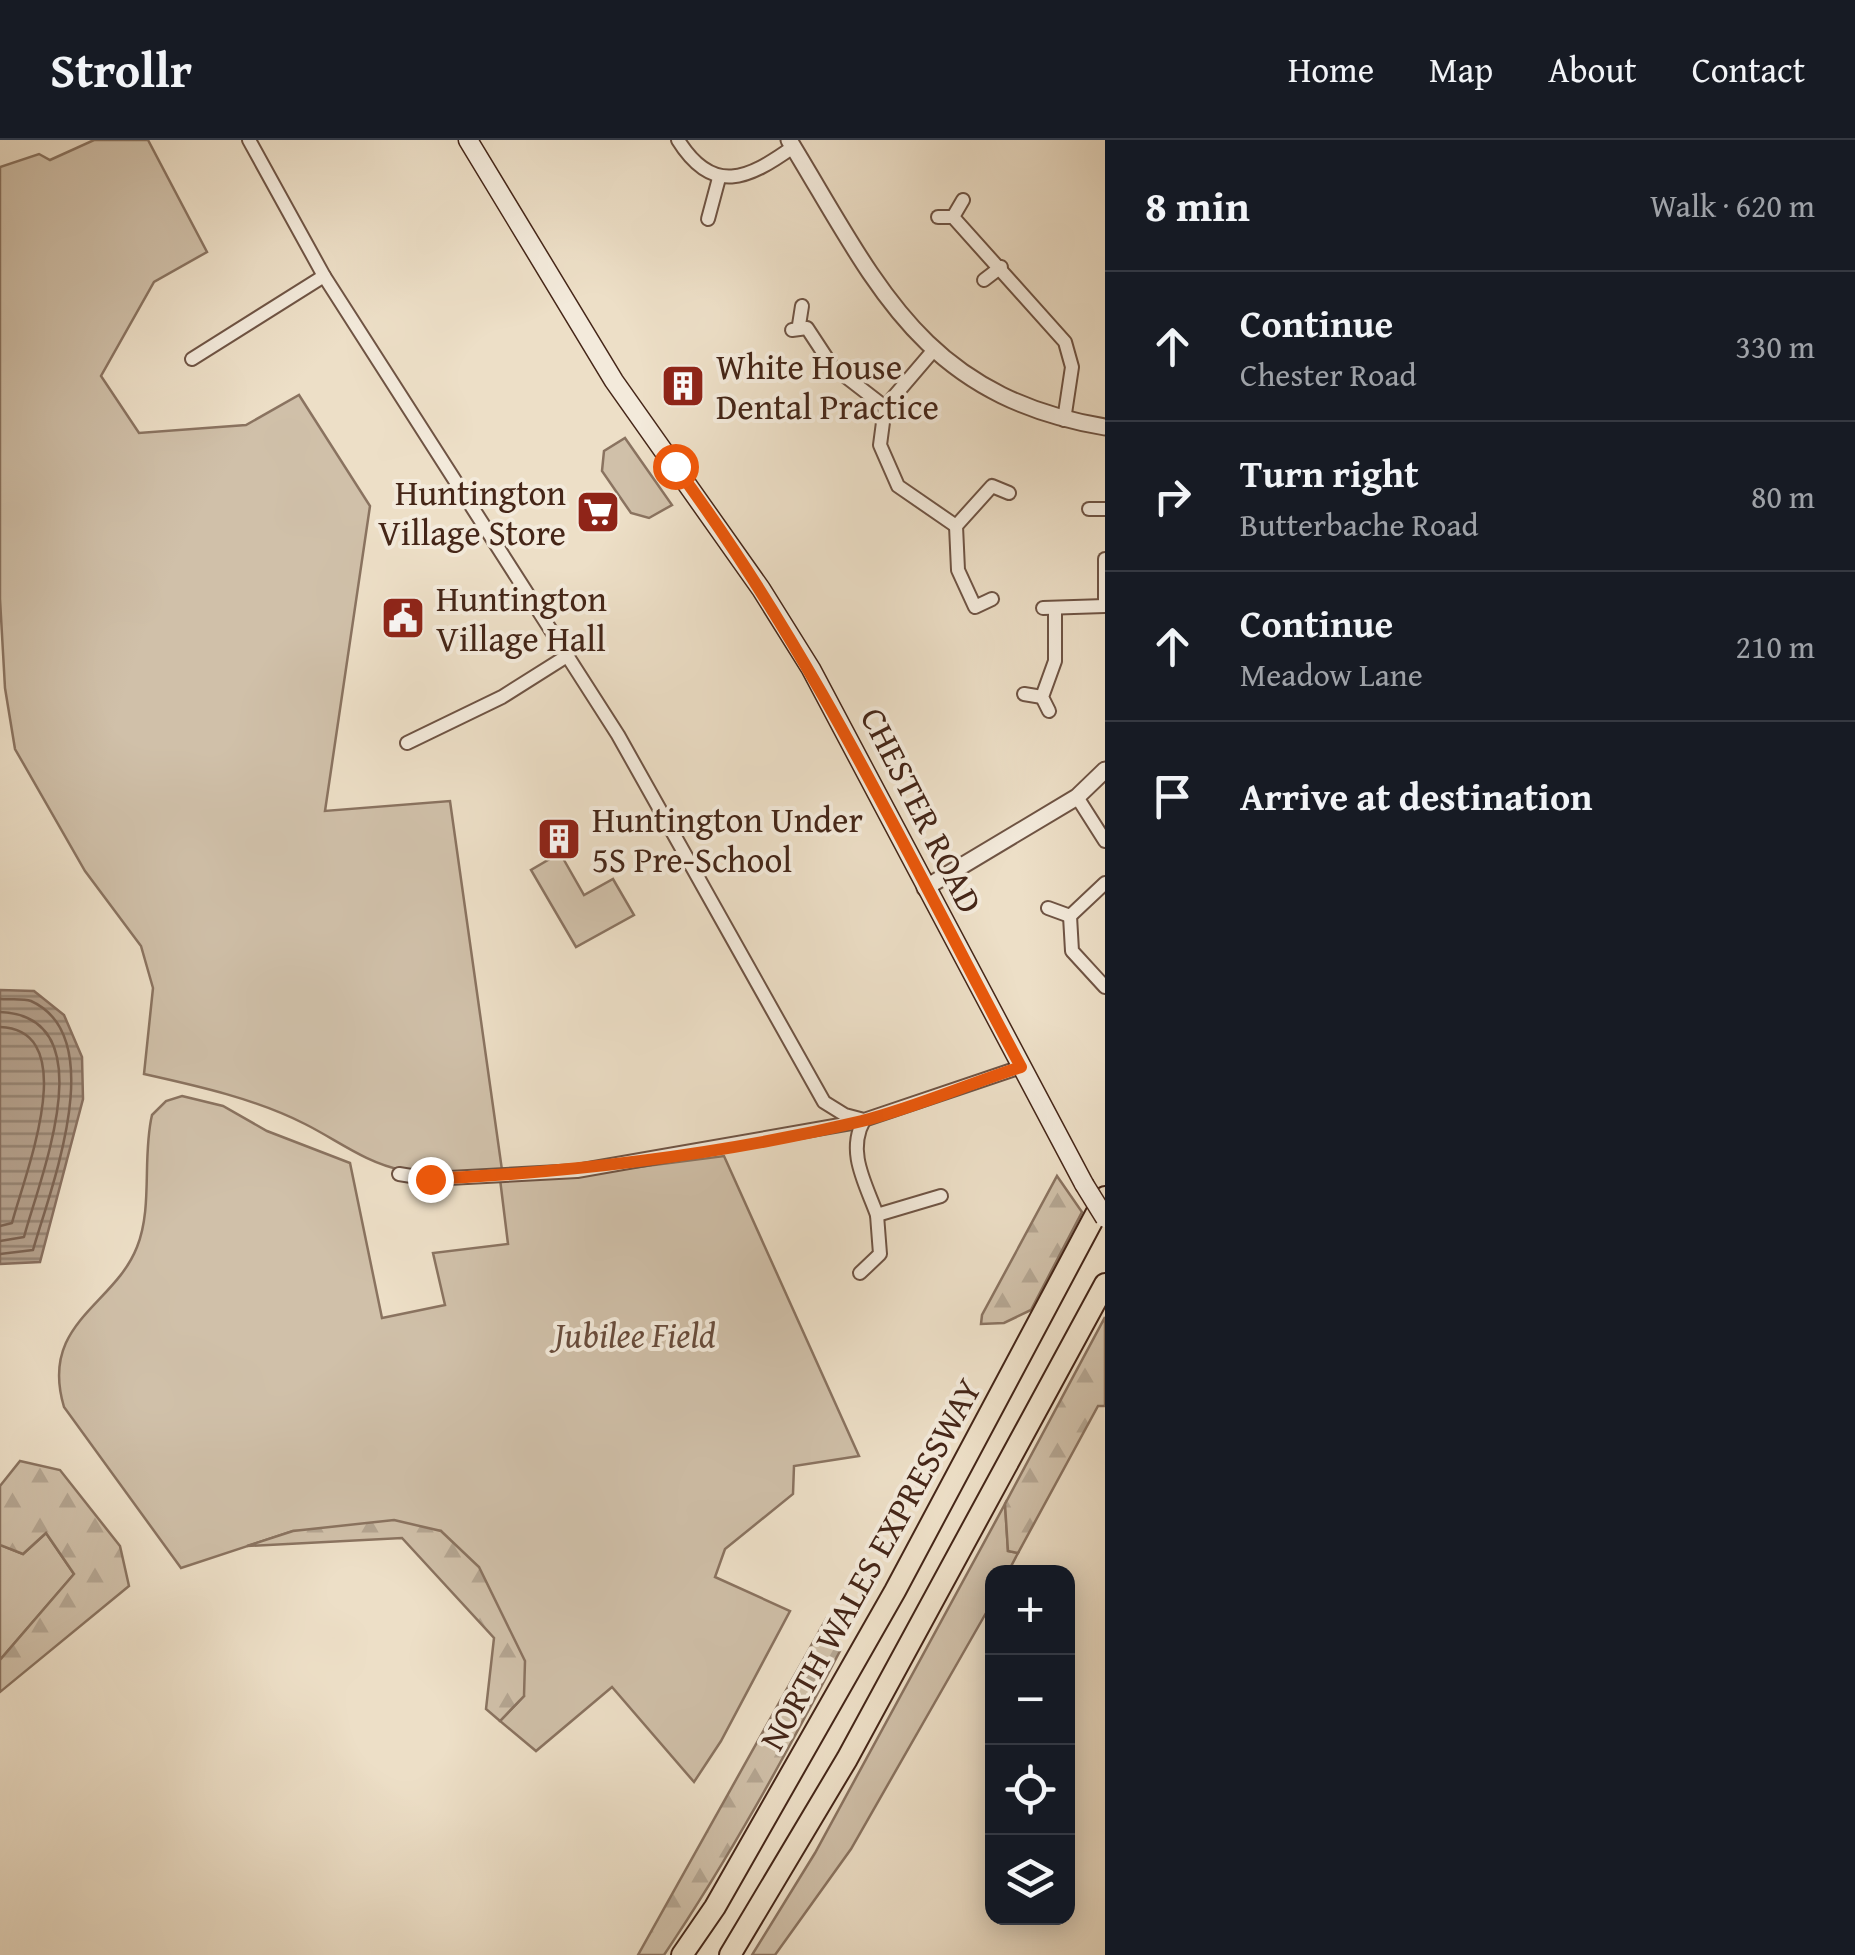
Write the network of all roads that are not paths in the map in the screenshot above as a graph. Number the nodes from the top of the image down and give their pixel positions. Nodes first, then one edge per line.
1 (248, 140) edge
2 (468, 140) edge
3 (678, 140) edge
4 (791, 144) edge
5 (719, 178) junction
6 (963, 200) dead end
7 (938, 217) dead end
8 (953, 217) junction
9 (708, 219) dead end
10 (1000, 267) junction
11 (324, 276) junction
12 (984, 280) dead end
13 (802, 306) dead end
14 (932, 352) junction
15 (192, 359) dead end
16 (885, 408) junction
17 (1064, 420) junction
18 (1105, 427) edge
19 (1009, 493) dead end
20 (1090, 509) dead end
21 (1105, 509) edge
22 (956, 526) junction
23 (1105, 559) edge
24 (992, 599) dead end
25 (1105, 606) edge
26 (568, 656) junction
27 (1024, 694) dead end
28 (1042, 697) junction
29 (1050, 711) dead end
30 (407, 743) dead end
31 (1105, 770) edge
32 (1077, 798) junction
33 (1105, 841) edge
34 (1105, 883) edge
35 (926, 888) junction
36 (1048, 908) dead end
37 (1070, 916) junction
38 (1105, 985) edge
39 (1021, 1067) junction
40 (864, 1120) junction
41 (399, 1174) dead end
42 (941, 1196) dead end
43 (1105, 1198) edge
44 (878, 1216) junction
45 (1105, 1218) edge
46 (860, 1273) dead end
47 (1105, 1284) edge
48 (682, 1955) edge
49 (730, 1955) edge

1 - 11 street
2 - 35 main road, CHESTER ROAD
3 - 5 street
4 - 5 street
4 - 14 street
5 - 9 street
6 - 8 street
7 - 8 street
8 - 10 street
10 - 12 street
10 - 17 street
11 - 15 street
11 - 26 street
13 - 16 street
14 - 16 street
14 - 17 street
16 - 22 street
17 - 18 street
19 - 22 street
20 - 21 street
22 - 24 street
23 - 25 street
25 - 28 street
26 - 30 street
26 - 40 street
27 - 28 street
28 - 29 street
31 - 32 street
32 - 33 street
32 - 35 street
34 - 37 street
35 - 39 main road, CHESTER ROAD
36 - 37 street
37 - 38 street
39 - 40 street
39 - 45 main road, CHESTER ROAD, bridge
40 - 41 street
40 - 44 street
42 - 44 street
43 - 48 highway, NORTH WALES EXPRESSWAY
44 - 46 street
47 - 49 highway, NORTH WALES EXPRESSWAY

